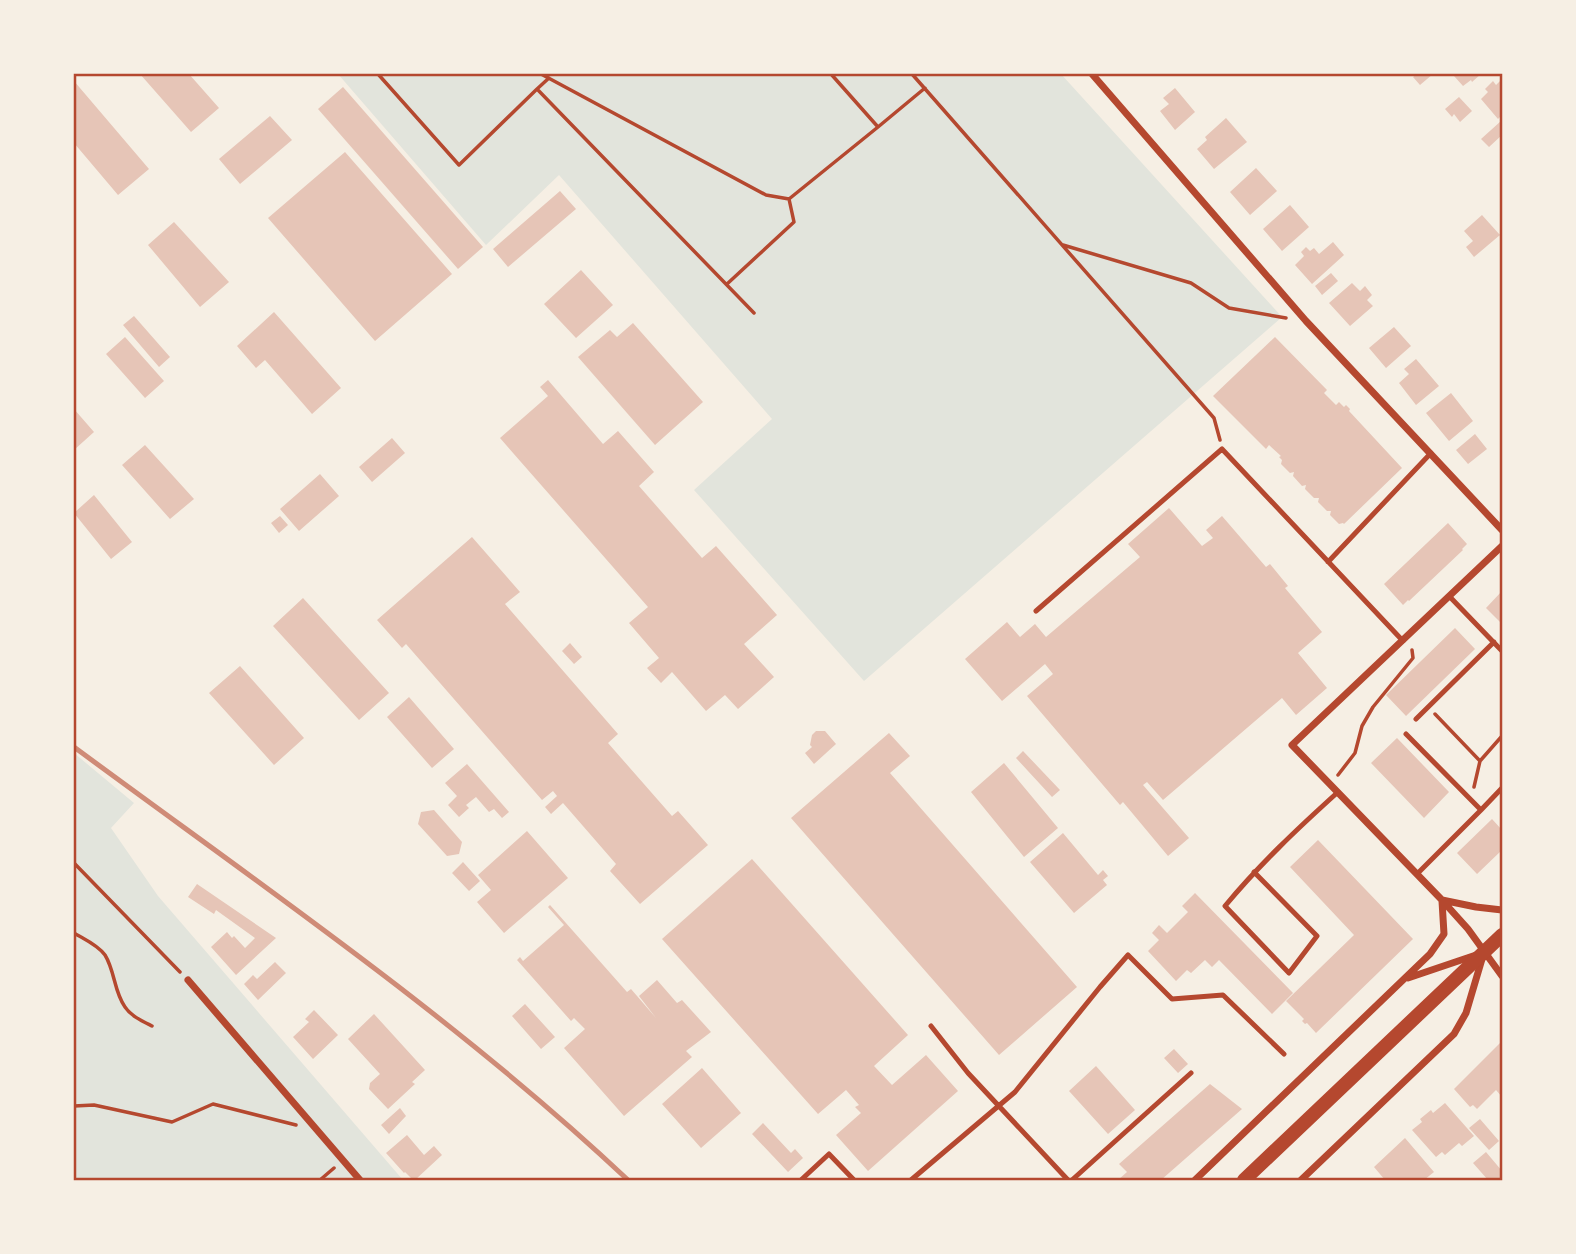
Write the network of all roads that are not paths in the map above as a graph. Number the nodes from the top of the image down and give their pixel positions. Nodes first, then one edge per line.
1 (1092, 74) edge
2 (1432, 453) junction
3 (1503, 530) edge
4 (1503, 546) edge
5 (1328, 562) junction
6 (1450, 597) junction
7 (1036, 611) dead end
8 (1404, 640) junction
9 (1494, 642) junction
10 (1503, 651) edge
11 (1416, 719) dead end
12 (1406, 734) dead end
13 (1503, 788) edge
14 (1338, 792) junction
15 (1481, 810) junction
16 (1254, 872) junction
17 (1417, 874) junction
18 (1441, 899) junction
19 (1503, 910) edge
20 (1503, 935) edge
21 (1485, 952) junction
22 (1503, 976) edge
23 (188, 980) road end
24 (1404, 980) junction
25 (931, 1026) dead end
26 (1284, 1054) dead end
27 (1191, 1073) dead end
28 (999, 1105) junction
29 (360, 1181) edge
30 (800, 1181) edge
31 (854, 1181) edge
32 (911, 1181) edge
33 (1070, 1181) edge
34 (1195, 1181) edge
35 (1244, 1181) edge
36 (1301, 1181) edge

1 - 2 street
2 - 3 street
2 - 5 lane
4 - 6 street
5 - 7 lane
5 - 8 lane
6 - 8 street
6 - 9 lane
8 - 14 street
9 - 10 lane
9 - 11 lane
12 - 15 lane
13 - 15 lane
14 - 16 lane
14 - 17 street
15 - 17 lane
16 - 16 lane
17 - 18 street
18 - 19 street
18 - 21 street
18 - 24 street
20 - 21 main road
21 - 22 street
21 - 24 street
21 - 35 main road
21 - 36 street
23 - 29 street
24 - 34 street
25 - 28 lane
26 - 28 lane
27 - 33 lane
28 - 32 lane
28 - 33 lane
30 - 31 lane

